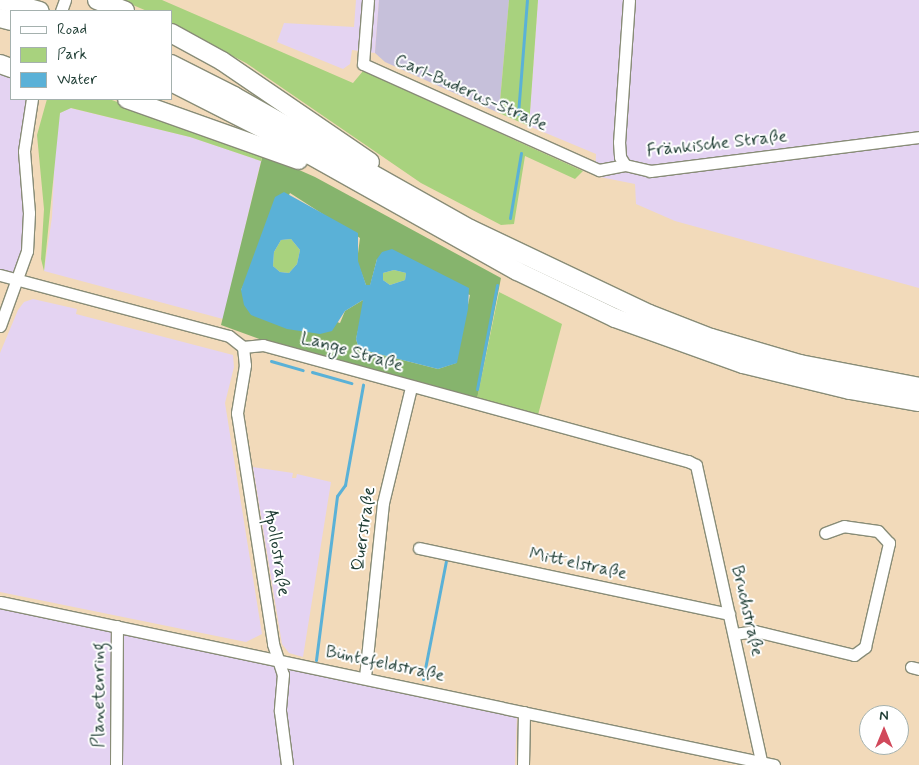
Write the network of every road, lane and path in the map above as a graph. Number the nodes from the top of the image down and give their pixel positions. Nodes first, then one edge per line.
1 (0, 0) edge
2 (97, 0) edge
3 (368, 0) edge
4 (628, 0) edge
5 (36, 10) edge
6 (123, 10) edge
7 (172, 35) edge
8 (172, 65) edge
9 (172, 83) edge
10 (32, 100) edge
11 (130, 100) edge
12 (919, 137) edge
13 (625, 165) junction
14 (369, 190) junction
15 (411, 194) junction
16 (0, 275) edge
17 (19, 280) junction
18 (0, 326) edge
19 (243, 347) junction
20 (412, 387) junction
21 (919, 387) edge
22 (919, 402) edge
23 (696, 466) joint
24 (825, 533) dead end
25 (420, 548) dead end
26 (0, 602) edge
27 (729, 614) junction
28 (117, 626) junction
29 (734, 634) junction
30 (278, 659) junction
31 (365, 677) junction
32 (524, 712) junction
33 (762, 763) edge
34 (116, 765) edge
35 (287, 765) edge
36 (523, 765) edge
37 (774, 765) edge

1 - 5 highway
2 - 6 highway
3 - 13 street, Carl-Buderus-Straße
4 - 13 street, Fränkische Straße
7 - 15 highway
8 - 15 highway
9 - 14 highway
10 - 17 street
11 - 14 highway
12 - 13 street, Fränkische Straße
14 - 22 highway
15 - 21 highway
16 - 17 street
17 - 18 street
17 - 19 street
19 - 20 street, Lange Straße
19 - 30 street, Apollostraße
20 - 23 street, Lange Straße
20 - 31 street, Querstraße
23 - 27 street, Bruchstraße
24 - 29 street
25 - 27 street, Mittelstraße
26 - 28 street, Büntefeldstraße
27 - 29 street, Bruchstraße
28 - 30 street, Büntefeldstraße
28 - 34 street, Planetenring
29 - 33 street, Bruchstraße
30 - 31 street, Büntefeldstraße
30 - 35 street, Apollostraße
31 - 32 street, Büntefeldstraße
32 - 33 street, Büntefeldstraße
32 - 36 street
33 - 37 street, Büntefeldstraße

